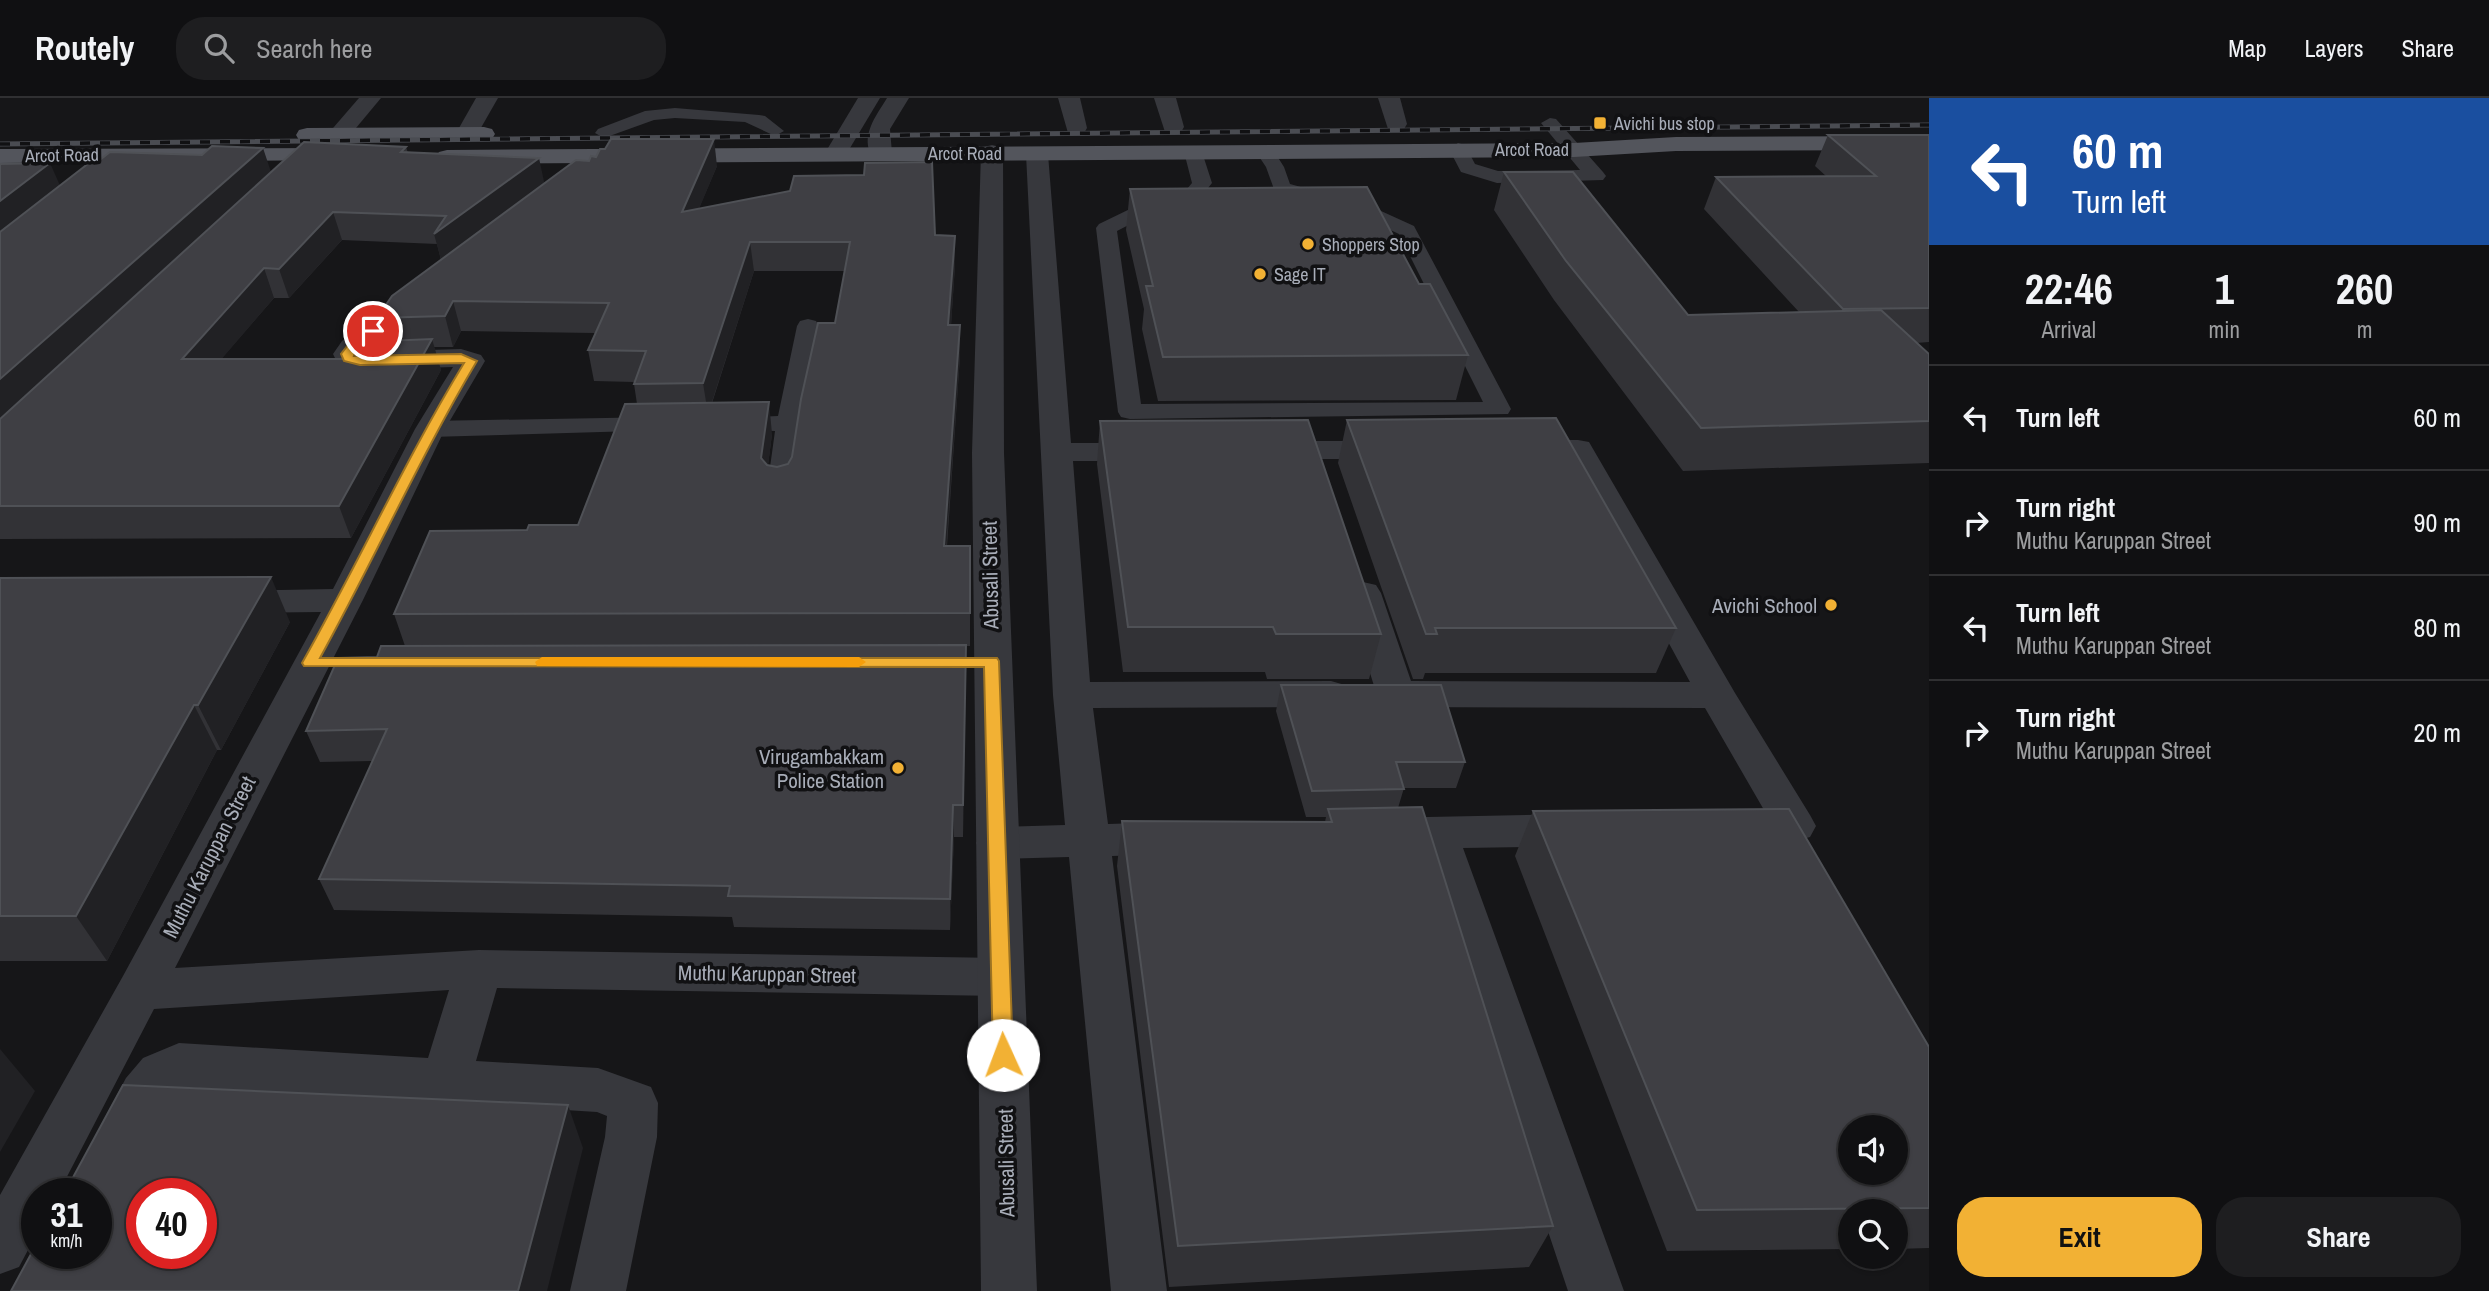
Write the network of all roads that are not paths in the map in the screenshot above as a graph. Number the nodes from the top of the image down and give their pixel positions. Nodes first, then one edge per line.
1 (370, 98) edge
2 (487, 98) edge
3 (869, 98) edge
4 (898, 98) edge
5 (1389, 98) edge
6 (1073, 114) edge
7 (1169, 114) edge
8 (1522, 123) dead end
9 (1550, 123) junction
10 (1577, 123) dead end
11 (1396, 124) junction
12 (1424, 124) dead end
13 (1368, 125) dead end
14 (1104, 127) dead end
15 (1145, 127) dead end
16 (1201, 127) dead end
17 (1050, 128) dead end
18 (879, 129) junction
19 (905, 129) dead end
20 (825, 130) dead end
21 (850, 130) junction
22 (800, 131) dead end
23 (90, 134) dead end
24 (198, 134) dead end
25 (507, 134) dead end
26 (338, 135) junction
27 (466, 135) junction
28 (0, 137) edge
29 (594, 141) junction
30 (1929, 143) edge
31 (1458, 149) junction
32 (1574, 150) junction
33 (992, 152) junction
34 (1193, 152) junction
35 (1265, 152) junction
36 (836, 153) junction
37 (881, 153) junction
38 (127, 154) junction
39 (312, 154) junction
40 (1037, 154) junction
41 (0, 156) edge
42 (389, 156) edge
43 (429, 157) edge
44 (1595, 175) junction
45 (99, 178) edge
46 (283, 182) edge
47 (558, 190) edge
48 (1608, 190) dead end
49 (450, 273) edge
50 (808, 326) dead end
51 (789, 423) junction
52 (708, 424) edge
53 (681, 425) edge
54 (430, 429) junction
55 (1426, 449) edge
56 (1495, 449) edge
57 (1178, 451) edge
58 (1233, 451) edge
59 (1055, 453) junction
60 (780, 489) edge
61 (1353, 565) edge
62 (345, 600) junction
63 (197, 602) edge
64 (310, 663) junction
65 (351, 663) edge
66 (1396, 694) junction
67 (1072, 695) junction
68 (1717, 695) junction
69 (1726, 827) edge
70 (1615, 829) edge
71 (1436, 832) junction
72 (1339, 834) edge
73 (1213, 837) edge
74 (1088, 839) junction
75 (997, 843) junction
76 (479, 969) junction
77 (1001, 977) junction
78 (140, 990) junction
79 (445, 1083) junction
80 (99, 1178) edge
81 (0, 1248) edge
82 (598, 1291) edge
83 (1009, 1291) edge
84 (1139, 1291) edge
85 (1596, 1291) edge

1 - 26 street
2 - 27 street
3 - 21 street
4 - 18 street
5 - 11 street
6 - 14 main road
6 - 17 main road
7 - 15 main road
7 - 16 main road
8 - 9 main road, Arcot Road
9 - 10 main road, Arcot Road
9 - 32 lane
11 - 12 main road
11 - 13 main road
18 - 19 main road, Arcot Road
18 - 21 main road, Arcot Road
18 - 37 street
20 - 21 main road, Arcot Road
21 - 36 street
22 - 29 main road, Arcot Road
23 - 28 main road, Arcot Road
24 - 26 main road
25 - 27 main road
26 - 27 main road
29 - 36 main road, Arcot Road
29 - 43 main road, Arcot Road
29 - 47 street
30 - 32 main road, Arcot Road
31 - 32 main road, Arcot Road
31 - 35 main road, Arcot Road
31 - 44 lane
32 - 44 lane
33 - 37 main road, Arcot Road
33 - 40 main road, Arcot Road
33 - 75 street, Abusali Street
34 - 35 main road, Arcot Road
34 - 35 lane
34 - 40 main road, Arcot Road
36 - 37 main road, Arcot Road
38 - 39 main road, Arcot Road
38 - 41 main road, Arcot Road
38 - 45 street
39 - 42 main road, Arcot Road
39 - 46 street
40 - 59 street
44 - 48 lane
49 - 54 street, Muthu Karuppan Street
50 - 51 lane
51 - 52 lane
51 - 60 lane
53 - 54 lane
54 - 62 street, Muthu Karuppan Street
55 - 58 street
56 - 68 street
57 - 59 street
59 - 67 street
61 - 66 street
62 - 63 street
62 - 64 street, Muthu Karuppan Street
64 - 65 street
64 - 78 street, Muthu Karuppan Street
66 - 67 street
66 - 68 street
67 - 74 street
68 - 69 street
70 - 71 street
71 - 72 street
71 - 85 street
73 - 74 street
74 - 75 street
74 - 84 street
75 - 77 street, Abusali Street
76 - 77 street, Muthu Karuppan Street
76 - 78 street, Muthu Karuppan Street
76 - 79 street
77 - 83 street, Abusali Street
78 - 81 street
79 - 80 street
79 - 82 street

